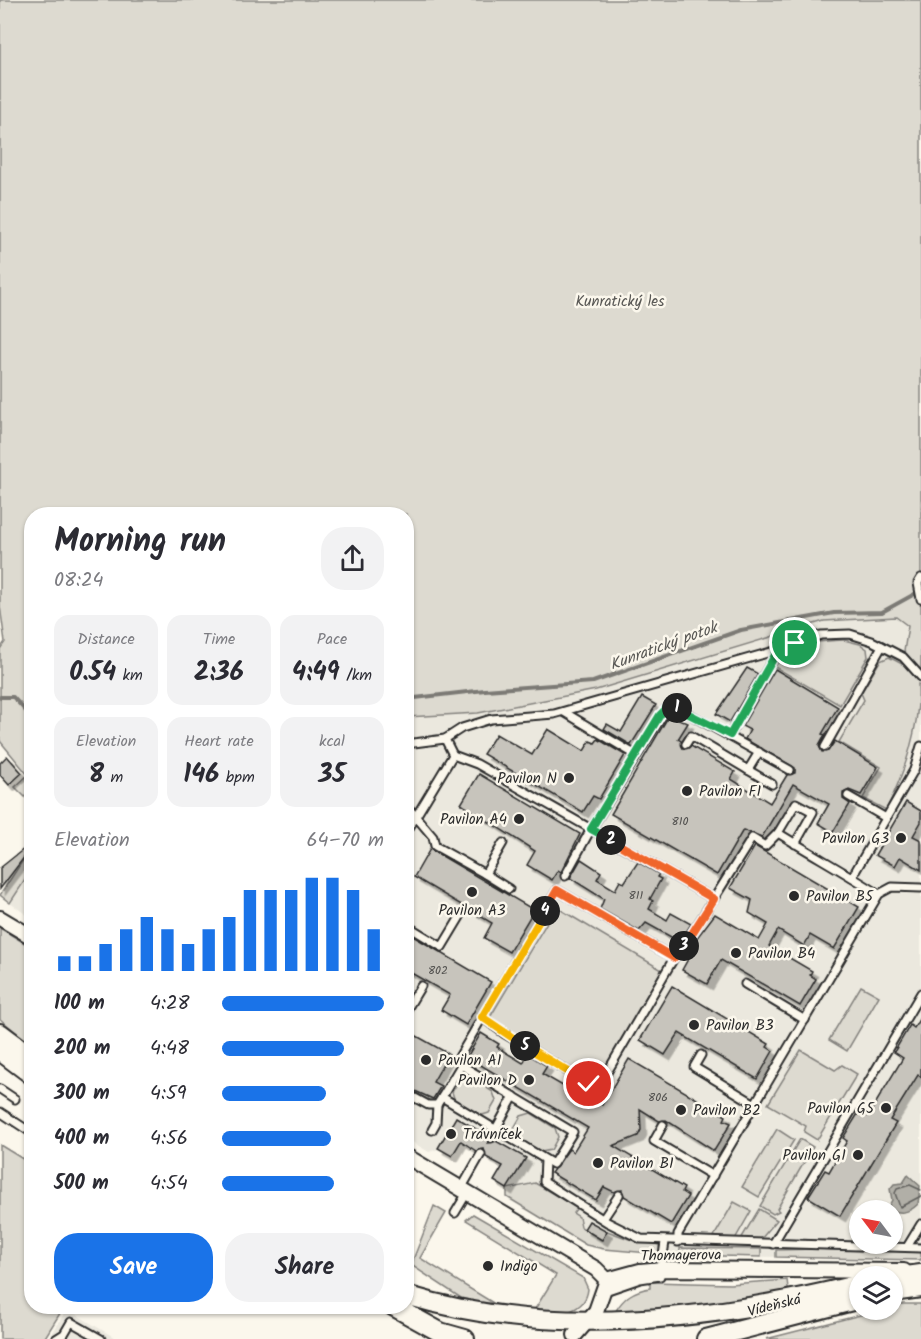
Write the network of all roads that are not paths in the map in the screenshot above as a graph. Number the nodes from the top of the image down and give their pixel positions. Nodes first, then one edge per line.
1 (919, 581) edge
2 (921, 598) edge
3 (882, 646) junction
4 (778, 650) junction
5 (921, 660) edge
6 (914, 667) junction
7 (921, 677) edge
8 (564, 712) junction
9 (730, 735) junction
10 (445, 740) junction
11 (414, 743) edge
12 (686, 744) dead end
13 (921, 746) edge
14 (825, 747) dead end
15 (759, 752) junction
16 (453, 755) junction
17 (636, 755) junction
18 (748, 770) junction
19 (790, 770) dead end
20 (917, 772) edge
21 (772, 784) dead end
22 (848, 796) dead end
23 (414, 813) edge
24 (417, 816) junction
25 (886, 818) junction
26 (414, 821) edge
27 (591, 829) junction
28 (778, 833) junction
29 (503, 843) dead end
30 (795, 844) junction
31 (484, 874) junction
32 (565, 876) dead end
33 (852, 877) junction
34 (921, 888) edge
35 (509, 889) dead end
36 (879, 894) junction
37 (714, 899) junction
38 (459, 917) dead end
39 (0, 918) edge
40 (414, 930) edge
41 (24, 932) edge
42 (674, 958) junction
43 (745, 984) dead end
44 (421, 986) dead end
45 (921, 993) edge
46 (414, 996) edge
47 (482, 1017) junction
48 (805, 1020) junction
49 (0, 1033) edge
50 (0, 1051) edge
51 (24, 1051) edge
52 (701, 1055) dead end
53 (461, 1065) junction
54 (24, 1069) edge
55 (589, 1084) dead end
56 (599, 1086) dead end
57 (0, 1089) edge
58 (514, 1096) junction
59 (414, 1097) edge
60 (442, 1097) junction
61 (15, 1099) dead end
62 (755, 1104) junction
63 (437, 1105) junction
64 (0, 1112) edge
65 (663, 1125) dead end
66 (24, 1128) edge
67 (432, 1130) dead end
68 (496, 1130) junction
69 (491, 1138) dead end
70 (482, 1154) dead end
71 (545, 1160) junction
72 (414, 1162) edge
73 (712, 1176) junction
74 (464, 1191) junction
75 (618, 1195) dead end
76 (455, 1213) dead end
77 (603, 1219) junction
78 (921, 1224) edge
79 (666, 1242) junction
80 (678, 1242) junction
81 (773, 1244) junction
82 (907, 1247) junction
83 (921, 1248) edge
84 (663, 1269) junction
85 (921, 1273) edge
86 (903, 1276) edge
87 (606, 1286) junction
88 (849, 1287) edge
89 (921, 1288) edge
90 (903, 1290) edge
91 (414, 1298) edge
92 (849, 1302) edge
93 (407, 1314) edge
94 (64, 1334) junction
95 (444, 1336) edge
96 (574, 1337) edge
97 (56, 1339) edge
98 (73, 1339) edge
99 (101, 1339) edge
100 (465, 1339) edge
101 (706, 1339) edge

1 - 2 lane
3 - 4 lane
3 - 6 lane
3 - 14 lane
4 - 8 lane
4 - 9 lane
5 - 6 lane
6 - 7 lane
8 - 10 lane
8 - 17 lane
9 - 15 lane
9 - 17 lane
10 - 11 lane
10 - 16 lane
12 - 18 lane
13 - 20 lane
15 - 18 lane
15 - 19 lane
16 - 24 lane
16 - 27 lane
17 - 27 lane
18 - 21 lane
20 - 25 lane
22 - 25 lane
23 - 24 lane
24 - 26 lane
24 - 31 lane
25 - 33 lane
27 - 32 lane
27 - 37 lane
28 - 30 lane
28 - 30 lane
28 - 37 lane
29 - 31 lane
30 - 33 lane
31 - 35 lane
33 - 36 lane
34 - 36 lane
36 - 48 lane
37 - 42 lane
38 - 40 lane
39 - 41 street
42 - 47 lane
42 - 56 lane
43 - 48 lane
44 - 46 lane
45 - 81 lane
47 - 53 lane
47 - 55 lane
48 - 62 lane
49 - 51 main road
50 - 54 main road
52 - 62 lane
53 - 58 lane
53 - 60 lane
57 - 61 lane
58 - 68 lane
58 - 71 lane
59 - 63 lane
60 - 63 lane
60 - 68 lane
62 - 73 lane
63 - 67 lane
64 - 66 lane
65 - 73 lane
68 - 69 lane
68 - 71 lane
70 - 74 lane
71 - 77 lane
72 - 74 street
73 - 80 lane
74 - 76 lane
74 - 87 street
75 - 77 lane
77 - 79 lane
78 - 82 lane
79 - 80 lane
79 - 84 lane
80 - 81 lane
81 - 82 lane
82 - 83 lane
84 - 85 street, Thomayerova
84 - 87 street, Thomayerova
85 - 86 main road
87 - 96 street
88 - 96 main road, Vídeňská
89 - 90 main road
91 - 96 main road, Vídeňská
92 - 101 main road, Vídeňská
93 - 95 main road
94 - 97 lane
94 - 98 lane
94 - 99 lane
95 - 100 main road

